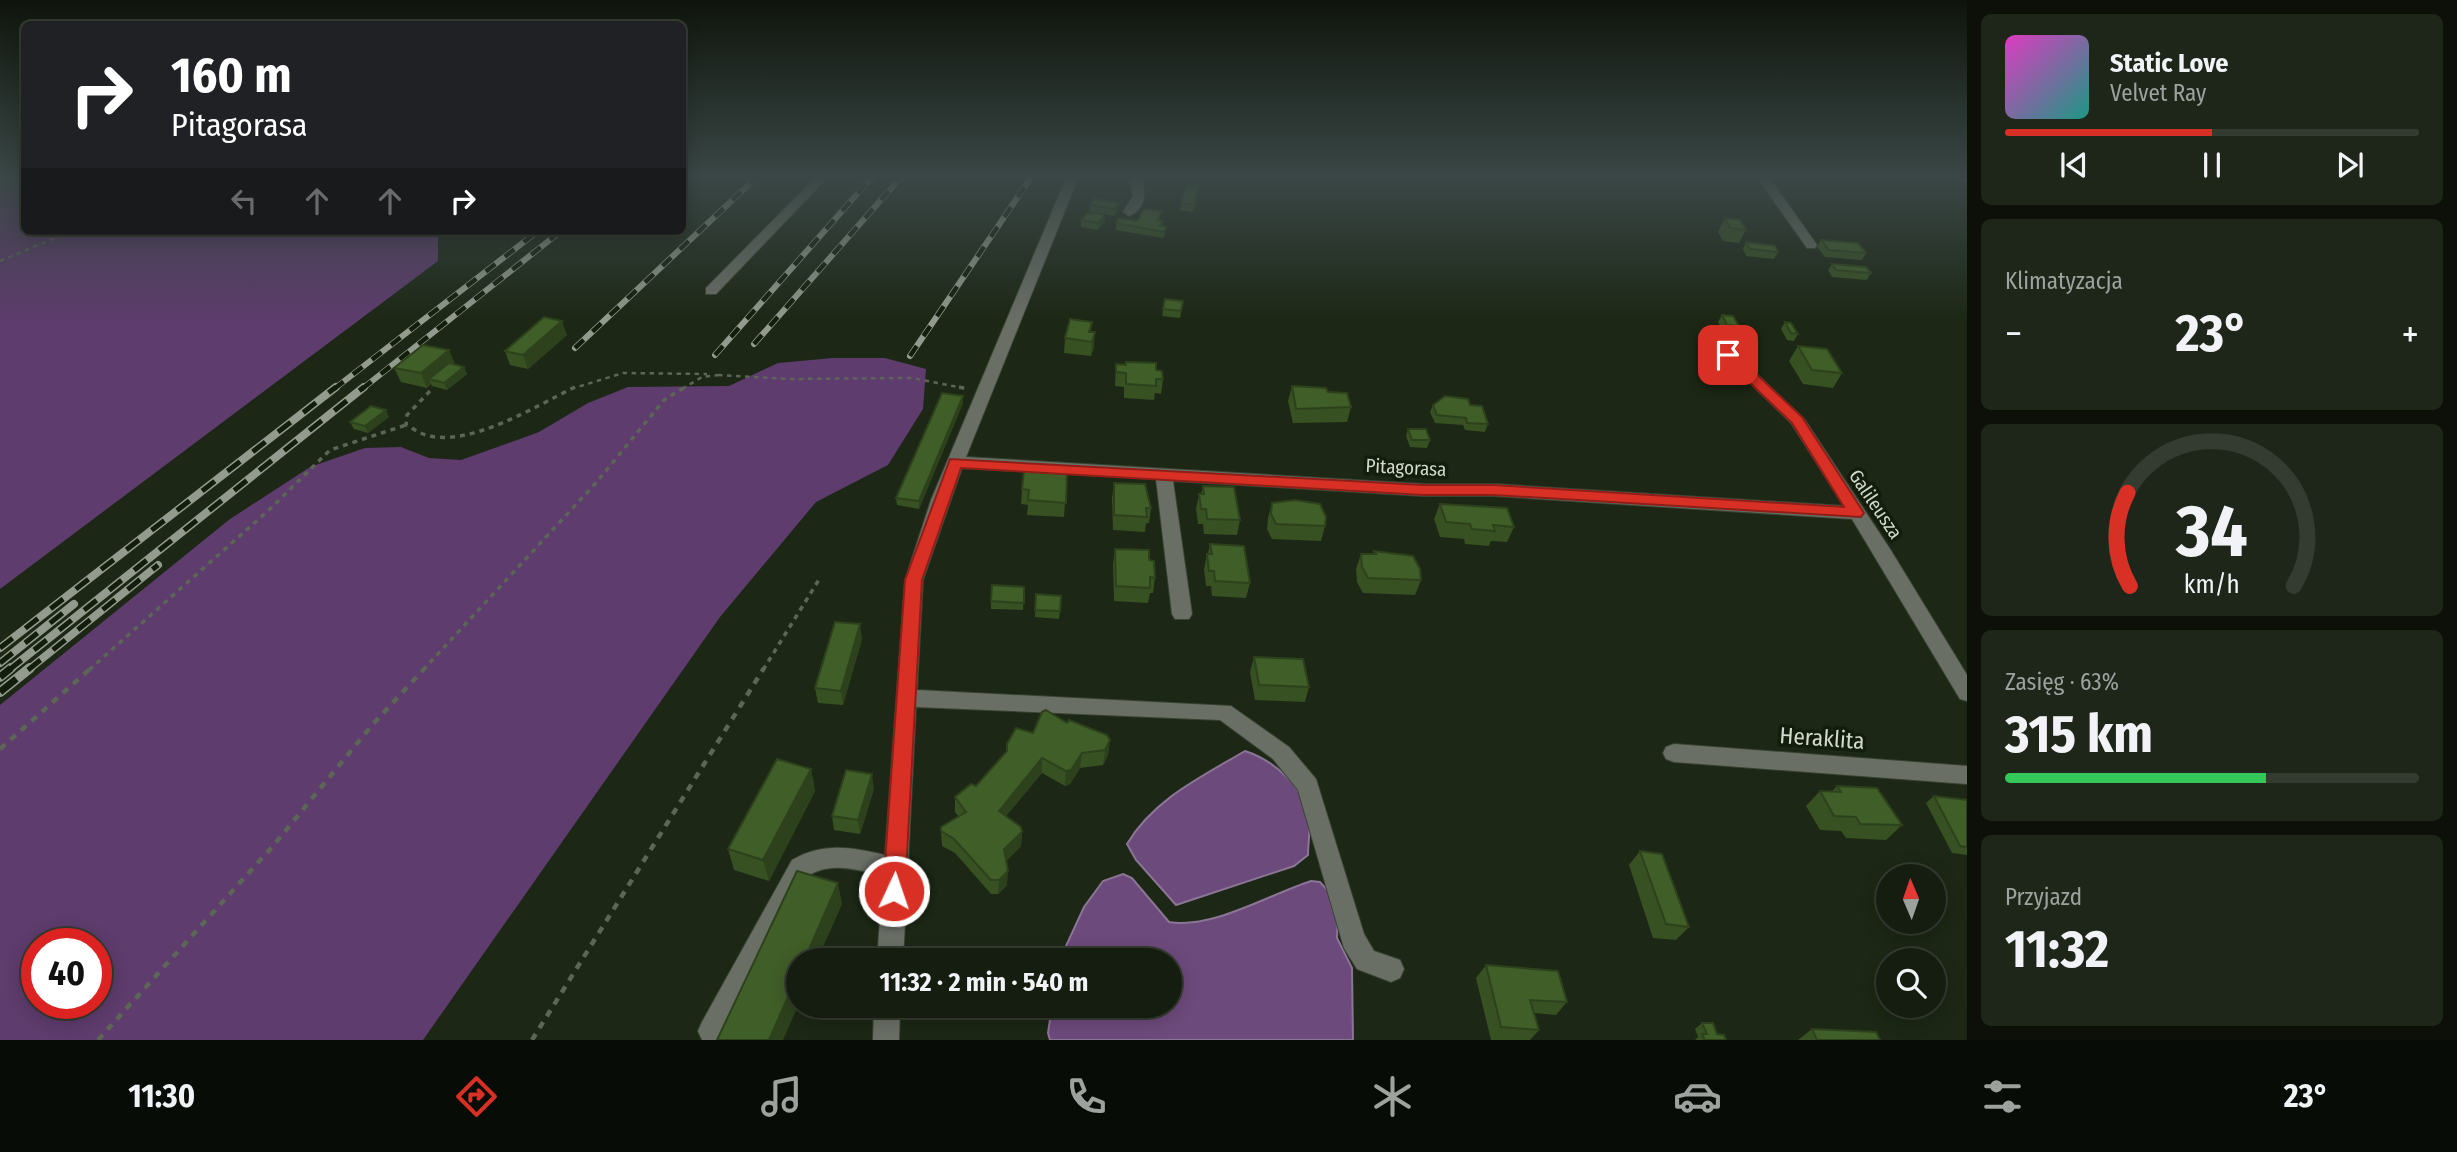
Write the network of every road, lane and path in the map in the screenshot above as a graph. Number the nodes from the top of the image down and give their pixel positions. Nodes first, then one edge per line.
1 (776, 225) edge
2 (1053, 225) edge
3 (1796, 225) edge
4 (62, 235) edge
5 (1811, 245) dead end
6 (0, 261) edge
7 (711, 291) dead end
8 (1728, 355) dead end
9 (720, 375) junction
10 (430, 390) dead end
11 (984, 393) junction
12 (406, 425) junction
13 (955, 462) junction
14 (1164, 474) junction
15 (1856, 513) junction
16 (820, 578) dead end
17 (1182, 614) dead end
18 (1967, 693) edge
19 (905, 698) junction
20 (0, 749) edge
21 (1674, 754) dead end
22 (1967, 775) edge
23 (895, 868) junction
24 (891, 948) edge
25 (1391, 970) dead end
26 (887, 1018) edge
27 (711, 1031) dead end
28 (98, 1040) edge
29 (532, 1040) edge
30 (886, 1040) edge

1 - 7 street
2 - 11 street
3 - 5 street
4 - 6 path
8 - 15 street, Galileusza
9 - 11 path
9 - 12 path
9 - 28 path
10 - 12 path
11 - 13 street
12 - 20 path
13 - 14 street, Pitagorasa
13 - 19 street
14 - 15 street, Pitagorasa
14 - 17 street
15 - 18 street, Galileusza
16 - 29 path
19 - 23 street
19 - 25 street
21 - 22 street, Heraklita
23 - 24 street
23 - 27 street
26 - 30 street

